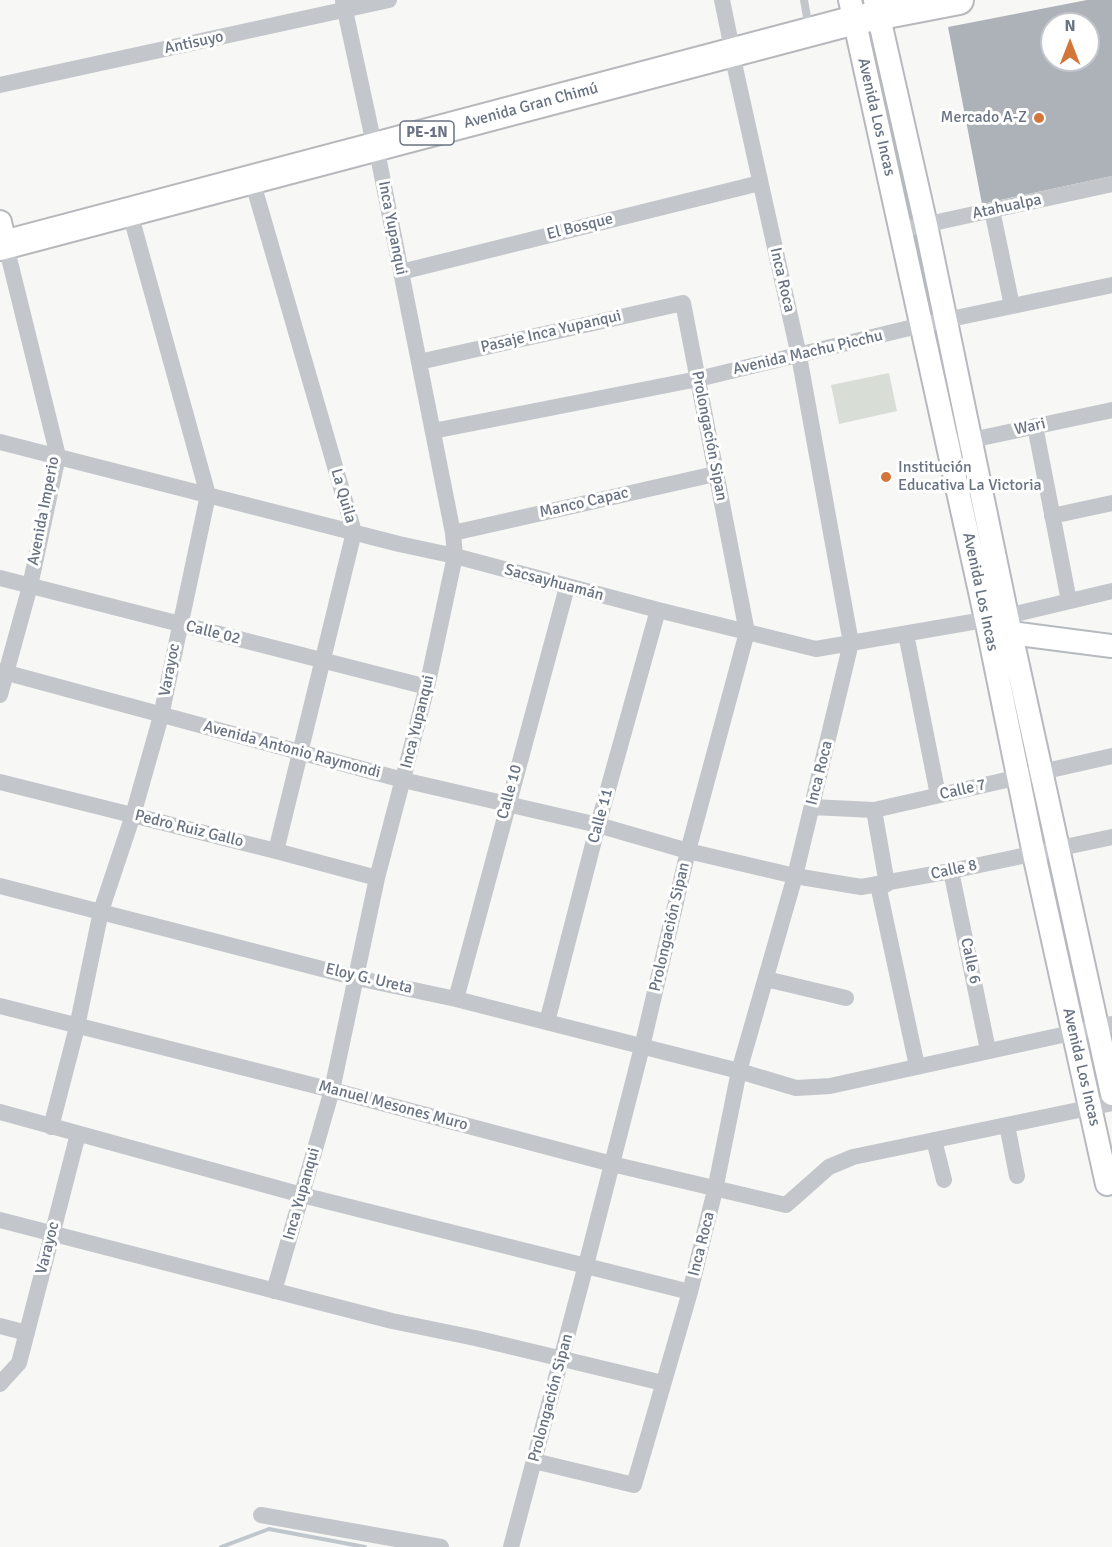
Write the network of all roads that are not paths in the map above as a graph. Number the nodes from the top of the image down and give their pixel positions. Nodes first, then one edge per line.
1 (388, 0) edge
2 (722, 0) edge
3 (959, 0) edge
4 (344, 5) edge
5 (864, 7) edge
6 (806, 9) edge
7 (731, 46) junction
8 (0, 85) edge
9 (374, 140) junction
10 (252, 180) junction
11 (760, 183) junction
12 (1112, 184) edge
13 (992, 210) junction
14 (130, 213) junction
15 (926, 225) junction
16 (901, 230) junction
17 (2, 235) edge
18 (401, 272) junction
19 (1112, 285) edge
20 (683, 303) joint
21 (1012, 306) junction
22 (946, 320) junction
23 (922, 325) junction
24 (799, 356) junction
25 (419, 362) junction
26 (698, 379) junction
27 (1112, 410) edge
28 (1035, 426) junction
29 (433, 431) junction
30 (971, 440) junction
31 (0, 442) edge
32 (948, 445) junction
33 (58, 456) junction
34 (716, 474) junction
35 (208, 495) junction
36 (1112, 502) edge
37 (1052, 516) junction
38 (354, 532) junction
39 (453, 532) junction
40 (455, 556) junction
41 (0, 578) edge
42 (30, 586) junction
43 (567, 587) junction
44 (1112, 591) edge
45 (1069, 601) junction
46 (658, 610) junction
47 (1002, 623) junction
48 (179, 625) junction
49 (747, 632) junction
50 (906, 634) junction
51 (852, 643) junction
52 (1112, 646) edge
53 (324, 660) junction
54 (3, 671) edge
55 (427, 687) junction
56 (0, 695) edge
57 (161, 716) junction
58 (299, 750) junction
59 (1112, 756) edge
60 (1041, 771) junction
61 (1018, 777) junction
62 (403, 780) junction
63 (0, 783) edge
64 (938, 795) junction
65 (507, 804) junction
66 (812, 807) junction
67 (874, 810) junction
68 (133, 815) junction
69 (598, 825) junction
70 (1112, 837) edge
71 (1057, 848) junction
72 (276, 851) junction
73 (688, 851) junction
74 (1034, 854) junction
75 (951, 871) junction
76 (795, 876) junction
77 (377, 878) junction
78 (882, 884) junction
79 (0, 886) edge
80 (101, 911) junction
81 (357, 978) junction
82 (766, 979) junction
83 (846, 998) dead end
84 (456, 999) junction
85 (0, 1006) edge
86 (547, 1023) junction
87 (1104, 1026) edge
88 (77, 1027) junction
89 (1073, 1033) junction
90 (642, 1047) junction
91 (988, 1050) junction
92 (917, 1066) junction
93 (739, 1071) junction
94 (332, 1090) junction
95 (1112, 1094) edge
96 (1112, 1102) edge
97 (1090, 1107) junction
98 (0, 1112) edge
99 (1007, 1125) junction
100 (51, 1126) junction
101 (78, 1134) junction
102 (934, 1140) junction
103 (612, 1164) junction
104 (1017, 1176) dead end
105 (944, 1180) dead end
106 (1109, 1183) edge
107 (716, 1190) junction
108 (302, 1195) junction
109 (0, 1220) edge
110 (52, 1233) junction
111 (586, 1265) junction
112 (274, 1291) junction
113 (690, 1292) junction
114 (0, 1326) edge
115 (27, 1334) junction
116 (561, 1359) junction
117 (663, 1383) junction
118 (0, 1384) edge
119 (534, 1461) junction
120 (261, 1515) dead end
121 (400, 1543) edge
122 (441, 1547) edge
123 (511, 1547) edge

1 - 4 street, Antisuyo
2 - 7 street, Inca Roca
3 - 5 highway, Avenida Gran Chimú / PE-1N
4 - 8 street, Antisuyo
4 - 9 street, Inca Yupanqui
5 - 6 highway, Avenida Gran Chimú / PE-1N
5 - 7 highway, Avenida Gran Chimú / PE-1N
5 - 15 street, Avenida Los Incas
5 - 16 street, Avenida Los Incas
6 - 7 highway, Avenida Gran Chimú / PE-1N
7 - 9 highway, Avenida Gran Chimú / PE-1N
7 - 11 street, Inca Roca
9 - 10 highway, Avenida Gran Chimú / PE-1N
9 - 17 highway, Avenida Gran Chimú / PE-1N
9 - 18 street, Inca Yupanqui
10 - 14 highway, Avenida Gran Chimú / PE-1N
10 - 38 street, La Quila
11 - 18 street, El Bosque
11 - 24 street, Inca Roca
12 - 13 street, Atahualpa
13 - 15 street, Atahualpa
13 - 21 street
14 - 17 highway, Avenida Gran Chimú / PE-1N
14 - 35 street, Varayoc
15 - 16 street, Atahualpa
15 - 22 street, Avenida Los Incas
16 - 23 street, Avenida Los Incas
17 - 33 street, Avenida Imperio
18 - 25 street, Inca Yupanqui
19 - 21 street, Avenida Machu Picchu
20 - 25 street, Pasaje Inca Yupanqui
20 - 26 street, Prolongación Sipan
21 - 22 street, Avenida Machu Picchu
22 - 23 street, Avenida Machu Picchu
22 - 30 street, Avenida Los Incas
23 - 24 street, Avenida Machu Picchu
23 - 32 street, Avenida Los Incas
24 - 26 street, Avenida Machu Picchu
24 - 51 street, Inca Roca
25 - 29 street, Inca Yupanqui
26 - 29 street, Avenida Machu Picchu
26 - 34 street, Prolongación Sipan
27 - 28 street, Wari
28 - 30 street, Wari
28 - 37 street
29 - 39 street, Inca Yupanqui
30 - 32 street, Wari
30 - 47 street, Avenida Los Incas
31 - 33 street, Sacsayhuamán
32 - 47 street, Avenida Los Incas
33 - 35 street, Sacsayhuamán
33 - 42 street, Avenida Imperio
34 - 39 street, Manco Capac
34 - 49 street, Prolongación Sipan
35 - 38 street, Sacsayhuamán
35 - 48 street, Varayoc
36 - 37 street
37 - 45 street
38 - 40 street, Sacsayhuamán
38 - 53 street, La Quila
39 - 40 street, Inca Yupanqui
40 - 43 street, Sacsayhuamán
40 - 55 street, Inca Yupanqui
41 - 42 street, Calle 02
42 - 48 street, Calle 02
42 - 54 street, Avenida Imperio
43 - 46 street, Sacsayhuamán
43 - 65 street, Calle 10
44 - 45 street, Sacsayhuamán
45 - 47 street, Sacsayhuamán
46 - 49 street, Sacsayhuamán
46 - 69 street, Calle 11
47 - 50 street, Sacsayhuamán
47 - 52 street
47 - 60 street, Avenida Los Incas
47 - 61 street, Avenida Los Incas
48 - 53 street, Calle 02
48 - 57 street, Varayoc
49 - 51 street, Sacsayhuamán
49 - 73 street, Prolongación Sipan
50 - 51 street, Sacsayhuamán
50 - 64 street
51 - 66 street, Inca Roca
53 - 55 street, Calle 02
53 - 58 street, La Quila
54 - 56 street, Avenida Imperio
54 - 57 street, Avenida Antonio Raymondi
55 - 62 street, Inca Yupanqui
57 - 58 street, Avenida Antonio Raymondi
57 - 68 street, Varayoc
58 - 62 street, Avenida Antonio Raymondi
58 - 72 street, La Quila
59 - 60 street, Calle 7
60 - 61 street, Calle 7
60 - 71 street, Avenida Los Incas
61 - 64 street, Calle 7
61 - 74 street, Avenida Los Incas
62 - 65 street, Avenida Antonio Raymondi
62 - 77 street, Inca Yupanqui
63 - 68 street, Pedro Ruiz Gallo
64 - 67 street, Calle 7
65 - 69 street, Avenida Antonio Raymondi
65 - 84 street, Calle 10
66 - 67 street, Calle 7
66 - 76 street, Inca Roca
67 - 78 street
68 - 72 street, Pedro Ruiz Gallo
68 - 80 street, Varayoc
69 - 73 street, Avenida Antonio Raymondi
69 - 86 street, Calle 11
70 - 71 street, Calle 8
71 - 74 street, Calle 8
71 - 87 street, Avenida Los Incas
72 - 77 street, Pedro Ruiz Gallo
73 - 76 street, Avenida Antonio Raymondi
73 - 90 street, Prolongación Sipan
74 - 75 street, Calle 8
74 - 89 street, Avenida Los Incas
75 - 78 street, Calle 8
75 - 91 street, Calle 6
76 - 78 street, Calle 8
76 - 82 street, Inca Roca
77 - 81 street, Inca Yupanqui
78 - 92 street
79 - 80 street, Eloy G. Ureta
80 - 81 street, Eloy G. Ureta
80 - 88 street, Varayoc
81 - 84 street, Eloy G. Ureta
81 - 94 street, Inca Yupanqui
82 - 83 street
82 - 93 street, Inca Roca
84 - 86 street, Eloy G. Ureta
85 - 88 street, Manuel Mesones Muro
86 - 90 street, Eloy G. Ureta
87 - 89 street, Eloy G. Ureta
87 - 95 street, Avenida Los Incas
88 - 94 street, Manuel Mesones Muro
88 - 100 street, Varayoc
89 - 91 street, Eloy G. Ureta
89 - 97 street, Avenida Los Incas
90 - 93 street, Eloy G. Ureta
90 - 103 street, Prolongación Sipan
91 - 92 street, Eloy G. Ureta
92 - 93 street, Eloy G. Ureta
93 - 107 street, Inca Roca
94 - 103 street, Manuel Mesones Muro
94 - 108 street, Inca Yupanqui
96 - 97 street
97 - 99 street
97 - 106 street, Avenida Los Incas
98 - 100 street
99 - 102 street
99 - 104 street
100 - 101 street
101 - 108 street
101 - 110 street, Varayoc
102 - 105 street
102 - 107 street, Manuel Mesones Muro
103 - 107 street, Manuel Mesones Muro
103 - 111 street, Prolongación Sipan
107 - 113 street, Inca Roca
108 - 111 street
108 - 112 street, Inca Yupanqui
109 - 110 street
110 - 112 street
110 - 115 street, Varayoc
111 - 113 street
111 - 116 street, Prolongación Sipan
112 - 116 street
113 - 117 street, Inca Roca
114 - 115 street
115 - 118 street, Varayoc
116 - 117 street
116 - 119 street, Prolongación Sipan
117 - 119 street, Inca Roca
119 - 123 street, Prolongación Sipan
120 - 121 street
121 - 122 street

